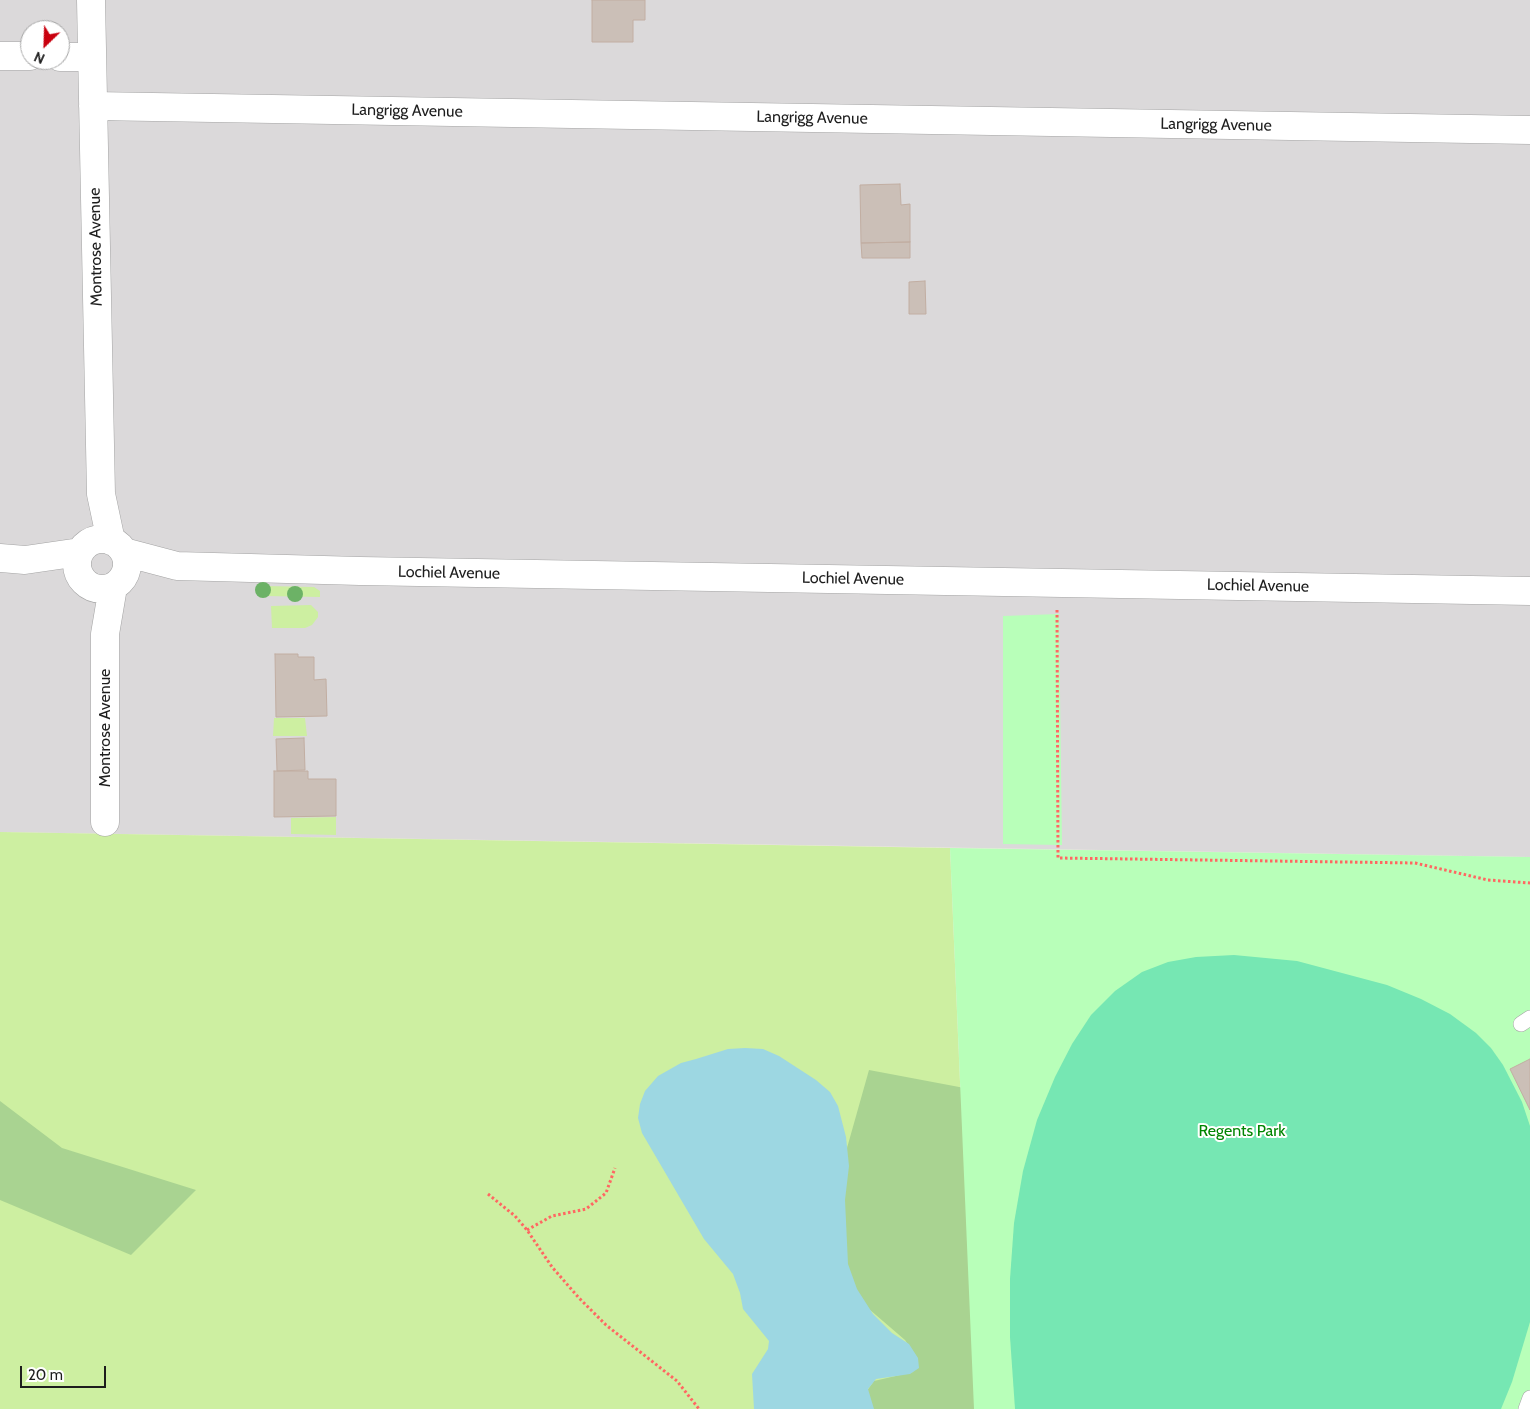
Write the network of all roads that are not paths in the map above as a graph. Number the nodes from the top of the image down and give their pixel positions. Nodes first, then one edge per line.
1 (91, 0) edge
2 (0, 56) edge
3 (20, 56) edge
4 (70, 57) edge
5 (92, 57) junction
6 (93, 106) junction
7 (1530, 130) edge
8 (13, 559) edge
9 (101, 564) junction
10 (1530, 591) edge
11 (106, 822) dead end
12 (1530, 1398) edge
13 (1526, 1409) edge

1 - 5 street, Montrose Avenue
2 - 3 street
4 - 5 street
5 - 6 street, Montrose Avenue
6 - 7 street, Langrigg Avenue
6 - 9 street, Montrose Avenue
8 - 9 street, Lochiel Avenue
9 - 10 street, Lochiel Avenue
9 - 11 street, Montrose Avenue
12 - 13 lane

